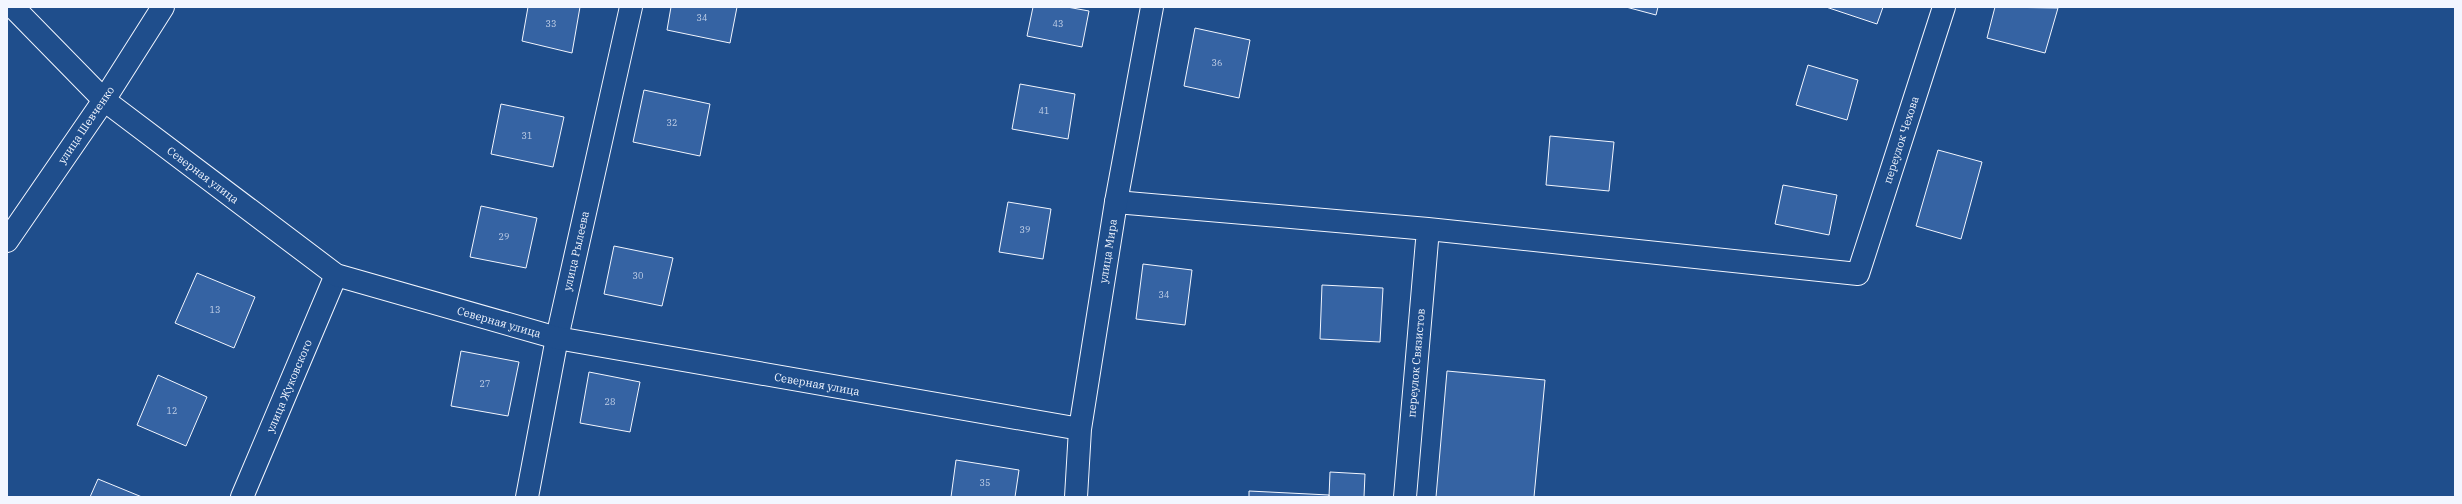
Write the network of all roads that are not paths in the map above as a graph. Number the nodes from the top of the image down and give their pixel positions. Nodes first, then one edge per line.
1 (13, 7) edge
2 (163, 7) edge
3 (631, 7) edge
4 (1152, 7) edge
5 (1944, 7) edge
6 (104, 100) junction
7 (1116, 202) junction
8 (1428, 229) junction
9 (7, 241) edge
10 (336, 276) junction
11 (557, 338) junction
12 (1080, 430) junction
13 (242, 497) edge
14 (527, 497) edge
15 (1076, 497) edge
16 (1405, 497) edge

1 - 6 street, Северная улица
2 - 6 street, улица Шевченко
3 - 11 street, улица Рылеева
4 - 7 street, улица Мира
5 - 8 street, переулок Чехова
6 - 9 street, улица Шевченко
6 - 10 street, Северная улица
7 - 8 street
7 - 12 street, улица Мира
8 - 16 street, переулок Связистов
10 - 11 street, Северная улица
10 - 13 street, улица Жуковского
11 - 12 street, Северная улица
11 - 14 street, улица Рылеева
12 - 15 street, улица Мира

